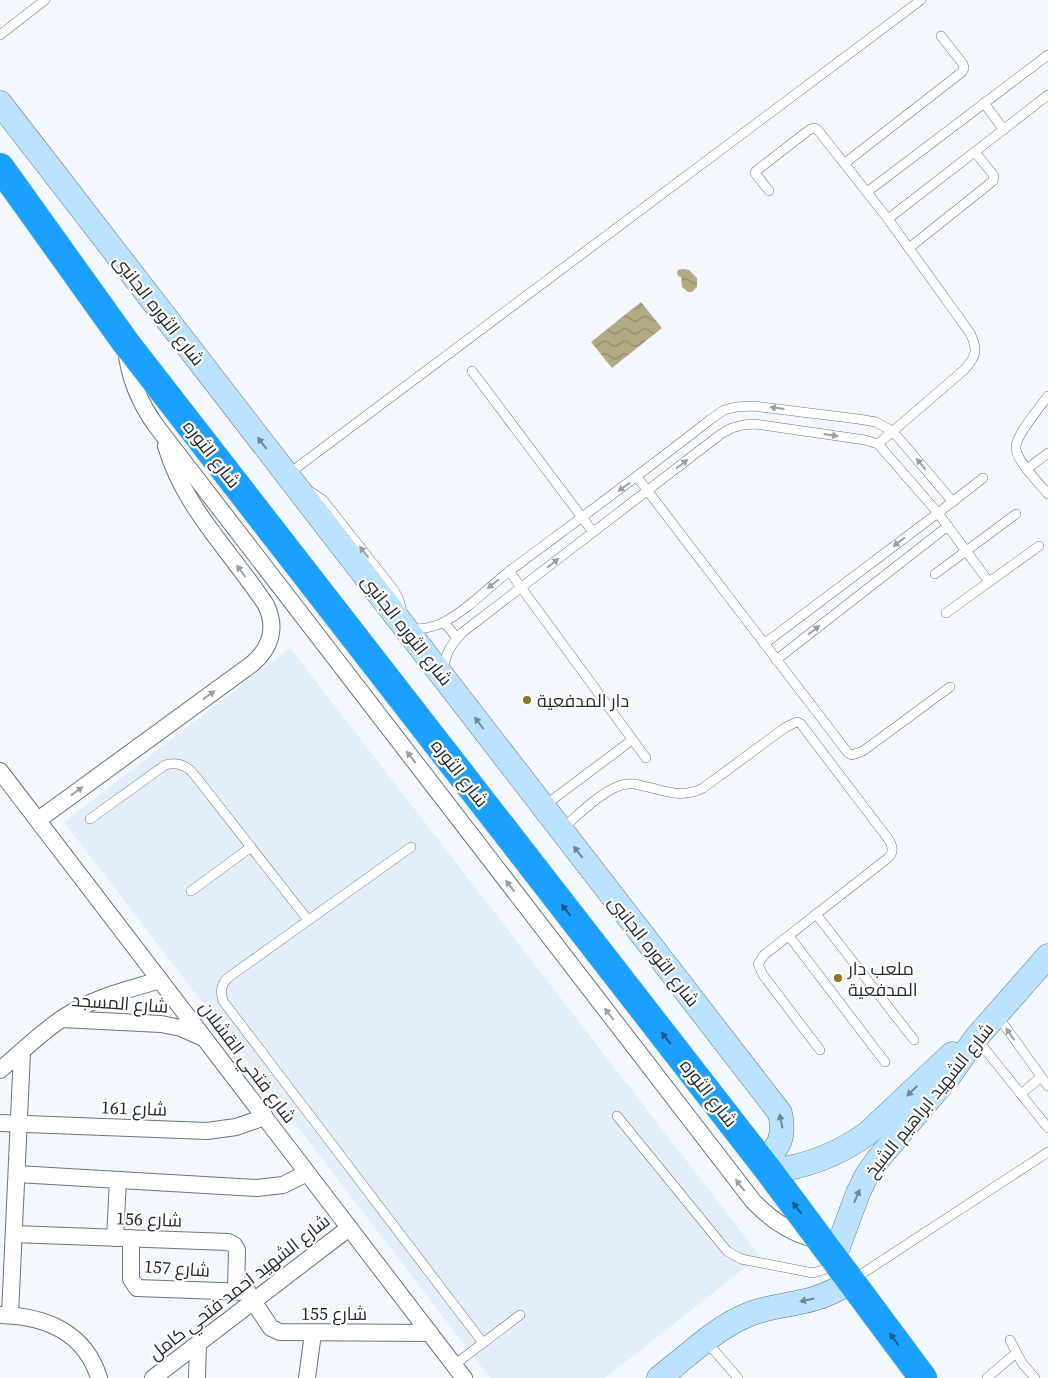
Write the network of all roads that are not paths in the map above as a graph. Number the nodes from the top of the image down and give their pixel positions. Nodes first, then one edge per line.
1 (45, 0) edge
2 (921, 0) edge
3 (0, 36) edge
4 (941, 36) dead end
5 (1048, 55) edge
6 (1048, 95) edge
7 (0, 103) edge
8 (984, 104) junction
9 (1004, 130) junction
10 (975, 152) junction
11 (845, 163) junction
12 (4, 176) edge
13 (769, 191) dead end
14 (867, 192) junction
15 (888, 219) junction
16 (909, 248) junction
17 (126, 343) junction
18 (472, 371) dead end
19 (1048, 396) edge
20 (892, 431) junction
21 (162, 434) junction
22 (878, 444) junction
23 (1048, 453) edge
24 (1027, 469) junction
25 (637, 477) junction
26 (983, 478) dead end
27 (291, 481) junction
28 (648, 490) junction
29 (1048, 494) edge
30 (953, 502) junction
31 (938, 513) junction
32 (1016, 514) dead end
33 (583, 517) junction
34 (948, 526) junction
35 (594, 532) junction
36 (1039, 546) dead end
37 (967, 551) junction
38 (509, 571) junction
39 (935, 574) dead end
40 (989, 582) junction
41 (521, 588) junction
42 (946, 613) dead end
43 (444, 622) junction
44 (403, 626) junction
45 (457, 638) junction
46 (764, 644) junction
47 (776, 660) junction
48 (444, 677) junction
49 (950, 686) dead end
50 (632, 740) junction
51 (646, 758) dead end
52 (0, 771) edge
53 (543, 806) junction
54 (90, 819) dead end
55 (38, 820) junction
56 (560, 830) junction
57 (251, 847) junction
58 (411, 847) dead end
59 (190, 891) dead end
60 (816, 914) junction
61 (308, 920) junction
62 (789, 936) junction
63 (1048, 956) edge
64 (160, 980) junction
65 (997, 1015) junction
66 (60, 1019) junction
67 (976, 1038) junction
68 (204, 1039) junction
69 (914, 1040) dead end
70 (820, 1050) dead end
71 (22, 1052) junction
72 (885, 1062) dead end
73 (0, 1070) edge
74 (1042, 1077) junction
75 (1048, 1086) edge
76 (1021, 1094) junction
77 (617, 1116) dead end
78 (265, 1117) junction
79 (0, 1123) edge
80 (19, 1124) junction
81 (1048, 1128) edge
82 (1048, 1152) edge
83 (766, 1167) junction
84 (307, 1173) junction
85 (17, 1174) junction
86 (118, 1180) junction
87 (349, 1228) junction
88 (14, 1234) junction
89 (123, 1238) junction
90 (828, 1249) junction
91 (851, 1281) junction
92 (236, 1292) junction
93 (259, 1297) junction
94 (5, 1315) edge
95 (520, 1315) dead end
96 (312, 1333) junction
97 (430, 1333) junction
98 (1010, 1340) dead end
99 (706, 1341) junction
100 (483, 1343) junction
101 (198, 1344) junction
102 (1016, 1353) junction
103 (454, 1365) junction
104 (99, 1378) edge
105 (153, 1378) edge
106 (197, 1378) edge
107 (307, 1378) edge
108 (464, 1378) edge
109 (659, 1378) edge
110 (738, 1378) edge
111 (923, 1378) edge
112 (988, 1378) edge
113 (1035, 1378) edge

1 - 3 lane
2 - 27 lane
4 - 11 lane
5 - 8 lane
6 - 9 lane
27 -> 7 street, شارع الثوره الجانبى
8 - 9 lane
8 - 14 lane
9 - 10 lane
10 - 15 lane
10 - 16 lane
11 - 13 lane
11 - 14 lane
12 - 17 highway, شارع الثوره
14 - 15 lane
15 - 16 lane
16 - 20 lane
17 - 21 street
83 -> 17 highway, شارع الثوره
18 - 33 lane
19 - 24 lane
20 - 22 lane
20 -> 25 lane
30 -> 20 lane
55 -> 21 street
90 -> 21 street
28 -> 22 lane
22 - 31 lane
23 - 24 lane
24 - 29 lane
25 - 28 lane
25 -> 33 lane
26 - 30 lane
44 -> 27 street, شارع الثوره الجانبى
28 - 35 lane
28 - 46 lane
30 - 31 lane
31 - 34 lane
31 -> 46 lane
32 - 37 lane
33 - 35 lane
33 - 38 lane
34 - 37 lane
47 -> 34 lane
41 -> 35 lane
36 - 40 lane
37 - 39 lane
37 - 40 lane
38 - 41 lane
38 -> 43 lane
40 - 42 lane
41 - 45 lane
41 - 50 lane
43 - 44 lane
43 - 45 lane
44 - 48 street, شارع الثوره الجانبى
45 - 48 lane
46 - 47 lane
47 - 49 lane
53 -> 48 street, شارع الثوره الجانبى
50 - 51 lane
50 - 53 lane
52 - 55 street, شارع فتحي القشلان
53 - 56 street, شارع الثوره الجانبى
54 - 57 lane
55 - 64 street, شارع فتحي القشلان
56 - 60 lane
83 -> 56 street, شارع الثوره الجانبى
57 - 59 lane
57 - 61 lane
58 - 61 lane
60 - 62 lane
60 - 69 lane
61 - 100 lane
62 - 70 lane
62 - 72 lane
63 - 65 street, شارع الشهيد ابراهيم الشيخ
64 - 66 street, شارع المسجد
64 - 68 street, شارع فتحي القشلان
65 - 67 street, شارع الشهيد ابراهيم الشيخ
74 -> 65 lane
66 - 68 street, شارع المسجد
66 - 71 street, شارع المسجد
67 - 76 lane
67 -> 83 street
90 -> 67 street, شارع الشهيد ابراهيم الشيخ
68 - 78 street, شارع فتحي القشلان
71 - 73 street, شارع المسجد
71 - 80 street
74 - 75 lane
74 - 76 lane
76 - 81 lane
77 - 90 lane
78 - 80 street, شارع 161
78 - 84 street, شارع فتحي القشلان
79 - 80 street, شارع 161
80 - 85 street
82 - 91 lane
90 -> 83 highway, شارع الثوره
84 - 86 street
84 - 87 street, شارع فتحي القشلان
85 - 86 street
85 - 88 street
86 - 89 street
87 - 93 street, شارع الشهيد احمد فتحي كامل
87 - 97 street, شارع فتحي القشلان
88 - 89 street, شارع 156
88 - 94 street
89 - 92 street, شارع 157
89 - 92 street, شارع 156
90 - 91 highway, شارع الثوره
91 -> 99 street
111 -> 91 highway, شارع الثوره
92 - 93 street, شارع 157
93 - 96 street, شارع 155
93 - 101 street, شارع الشهيد احمد فتحي كامل
94 - 104 street
95 - 100 lane
96 - 97 street, شارع 155
96 - 107 street
97 - 103 street, شارع فتحي القشلان
98 - 102 lane
99 - 109 street
99 - 110 lane
100 - 103 lane
101 - 105 street, شارع الشهيد احمد فتحي كامل
101 - 106 street
102 - 112 lane
102 - 113 lane
103 - 108 street, شارع فتحي القشلان

